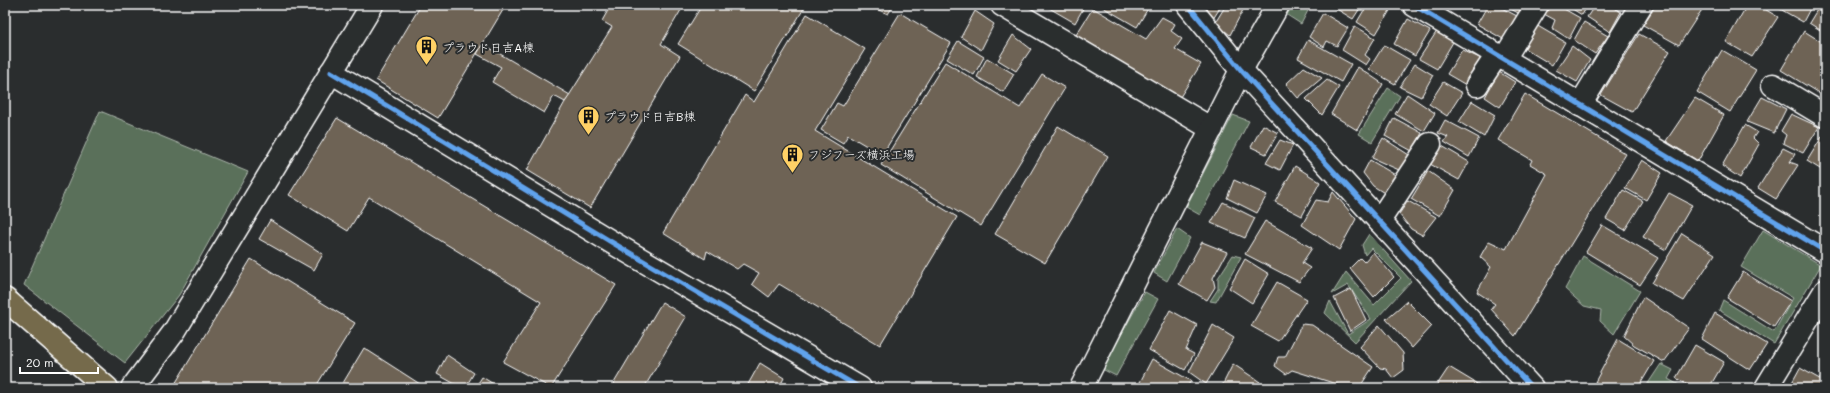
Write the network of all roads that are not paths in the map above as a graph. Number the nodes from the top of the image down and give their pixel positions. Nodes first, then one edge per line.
1 (372, 5) edge
2 (1002, 5) edge
3 (1188, 5) edge
4 (1278, 5) edge
5 (1414, 5) edge
6 (1537, 5) edge
7 (1641, 5) edge
8 (1500, 57) junction
9 (1241, 70) junction
10 (331, 72) junction
11 (1477, 85) dead end
12 (1773, 85) dead end
13 (1580, 104) junction
14 (1825, 116) edge
15 (1212, 129) junction
16 (1430, 144) dead end
17 (1379, 221) junction
18 (1825, 251) edge
19 (1825, 291) edge
20 (5, 299) edge
21 (107, 388) edge
22 (132, 388) edge
23 (860, 388) edge
24 (1081, 388) edge
25 (1532, 388) edge
26 (1766, 388) edge

1 - 10 street
2 - 15 street
3 - 9 street
4 - 9 street
5 - 8 street
6 - 8 street
7 - 13 street
8 - 11 street
8 - 13 street
9 - 15 street
9 - 17 street
10 - 22 street
10 - 23 street
12 - 14 street
13 - 18 street
15 - 24 street
16 - 17 street
17 - 25 street
19 - 26 street
20 - 21 main road

